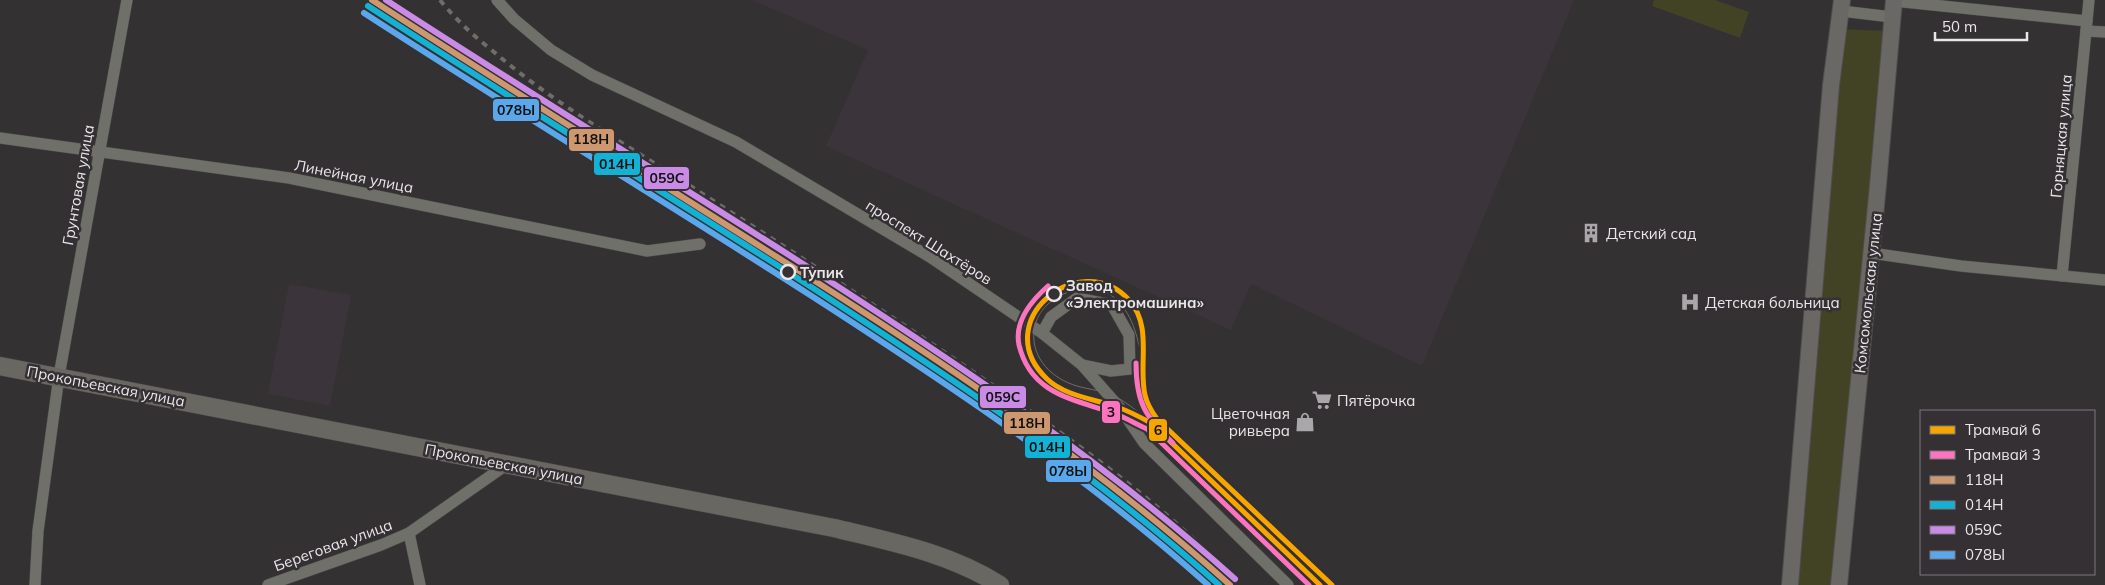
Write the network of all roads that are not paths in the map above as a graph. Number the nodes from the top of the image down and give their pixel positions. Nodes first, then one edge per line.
1 (127, 0) edge
2 (497, 0) edge
3 (2089, 0) edge
4 (1841, 6) edge
5 (1893, 6) edge
6 (2086, 26) junction
7 (2105, 32) edge
8 (0, 138) edge
9 (99, 153) junction
10 (700, 244) dead end
11 (1871, 253) junction
12 (2062, 276) junction
13 (2105, 280) edge
14 (1042, 333) junction
15 (1082, 365) junction
16 (0, 366) edge
17 (59, 376) junction
18 (506, 465) junction
19 (409, 532) junction
20 (34, 585) edge
21 (268, 585) edge
22 (420, 585) edge
23 (1000, 585) edge
24 (1288, 585) edge
25 (1790, 585) edge
26 (1839, 585) edge

1 - 9 street, Грунтовая улица
2 - 14 street, проспект Шахтёров
3 - 6 street, Горняцкая улица
4 - 5 street
4 - 25 main road
5 - 6 street
5 - 11 main road, Комсомольская улица
6 - 7 street
6 - 12 street, Горняцкая улица
8 - 9 street, Линейная улица
9 - 10 street, Линейная улица
9 - 17 street, Грунтовая улица
11 - 12 street
11 - 26 main road, Комсомольская улица
12 - 13 street
14 - 15 street, проспект Шахтёров
14 - 15 street
15 - 24 street, проспект Шахтёров
16 - 17 main road, Прокопьевская улица
17 - 18 main road, Прокопьевская улица
17 - 20 street, Грунтовая улица
18 - 19 street, Береговая улица
18 - 23 main road, Прокопьевская улица
19 - 21 street, Береговая улица
19 - 22 street

